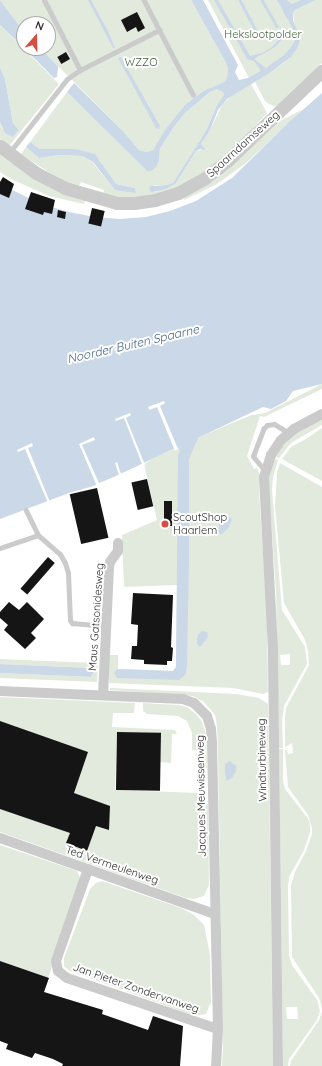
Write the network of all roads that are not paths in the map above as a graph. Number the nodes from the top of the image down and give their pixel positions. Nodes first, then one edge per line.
1 (44, 0) edge
2 (144, 0) edge
3 (159, 30) junction
4 (80, 70) junction
5 (322, 71) edge
6 (193, 95) dead end
7 (4, 150) edge
8 (322, 414) edge
9 (268, 418) dead end
10 (267, 425) junction
11 (289, 433) junction
12 (265, 471) junction
13 (26, 510) dead end
14 (38, 535) junction
15 (118, 543) dead end
16 (0, 548) edge
17 (106, 626) junction
18 (0, 691) edge
19 (102, 695) junction
20 (0, 838) edge
21 (88, 869) junction
22 (215, 914) junction
23 (218, 1029) junction
24 (216, 1066) edge
25 (278, 1066) edge

1 - 4 lane
2 - 3 lane
3 - 4 lane
3 - 6 lane
4 - 7 lane
5 - 7 street, Spaarndamseweg
8 - 11 street, Windturbineweg
9 - 10 lane
10 - 11 lane
10 - 12 lane
11 - 12 street, Windturbineweg
12 - 25 street, Windturbineweg
13 - 14 lane
14 - 16 lane
14 - 17 lane
15 - 17 street, Maus Gatsonidesweg
17 - 19 street, Maus Gatsonidesweg
18 - 19 street, Jacques Meuwissenweg
19 - 22 street, Jacques Meuwissenweg
20 - 21 street, Ted Vermeulenweg
21 - 22 street, Ted Vermeulenweg
21 - 23 street, Jan Pieter Zondervanweg
22 - 23 street, Jacques Meuwissenweg
23 - 24 street, Jacques Meuwissenweg

